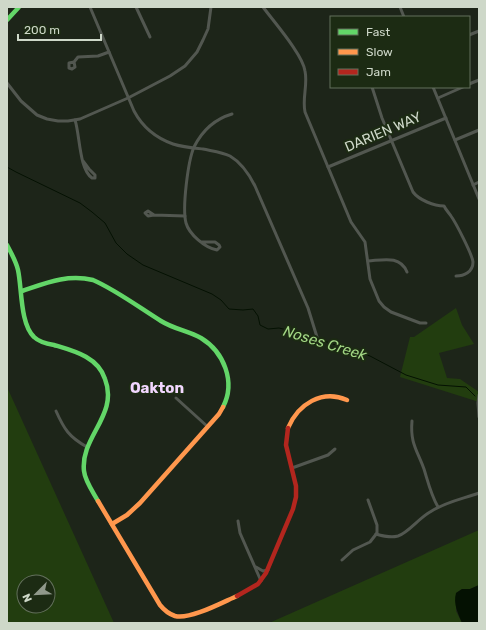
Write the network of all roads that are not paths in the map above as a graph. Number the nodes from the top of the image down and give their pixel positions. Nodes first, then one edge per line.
1 (19, 7) edge
2 (90, 7) edge
3 (136, 7) edge
4 (211, 7) edge
5 (263, 7) edge
6 (7, 20) edge
7 (150, 37) dead end
8 (109, 52) junction
9 (74, 62) dead end
10 (7, 83) edge
11 (372, 88) edge
12 (433, 88) edge
13 (461, 88) edge
14 (128, 98) junction
15 (438, 98) junction
16 (232, 114) dead end
17 (446, 118) junction
18 (75, 120) junction
19 (479, 130) edge
20 (391, 140) junction
21 (455, 140) junction
22 (194, 148) junction
23 (83, 161) junction
24 (328, 167) junction
25 (479, 182) edge
26 (473, 185) junction
27 (479, 199) edge
28 (154, 215) dead end
29 (185, 216) junction
30 (201, 242) junction
31 (7, 245) edge
32 (368, 261) junction
33 (407, 272) dead end
34 (456, 276) dead end
35 (22, 291) junction
36 (426, 323) dead end
37 (317, 337) dead end
38 (479, 395) edge
39 (176, 398) dead end
40 (347, 400) dead end
41 (56, 411) dead end
42 (479, 417) edge
43 (412, 421) dead end
44 (208, 427) junction
45 (87, 447) junction
46 (335, 449) dead end
47 (292, 468) junction
48 (479, 493) edge
49 (368, 500) dead end
50 (438, 507) junction
51 (238, 521) dead end
52 (112, 524) junction
53 (376, 534) junction
54 (342, 560) dead end
55 (254, 566) junction
56 (268, 570) junction
57 (261, 581) junction

1 - 6 street
2 - 8 street
3 - 7 street
4 - 14 street
5 - 24 street
8 - 9 street
8 - 14 street
10 - 18 street
11 - 20 street
12 - 15 street
13 - 15 street
14 - 18 street
14 - 22 street
15 - 17 street
16 - 22 street
17 - 20 street, DARIEN WAY
17 - 21 street
18 - 23 street
19 - 21 street
20 - 24 street, DARIEN WAY
20 - 34 street
21 - 26 street
22 - 29 street
22 - 37 street
23 - 23 street
24 - 32 street
25 - 26 street
26 - 27 street
28 - 29 street
29 - 30 street
30 - 30 street
31 - 35 street
32 - 33 street
32 - 36 street
35 - 44 street
35 - 45 street
38 - 42 street
39 - 44 street
40 - 47 street
41 - 45 street
43 - 50 street
44 - 52 street
45 - 52 street
46 - 47 street
47 - 56 street
48 - 50 street
49 - 53 street
50 - 53 street
51 - 55 street
52 - 57 street
53 - 54 street
55 - 56 street
55 - 57 street
56 - 57 street

